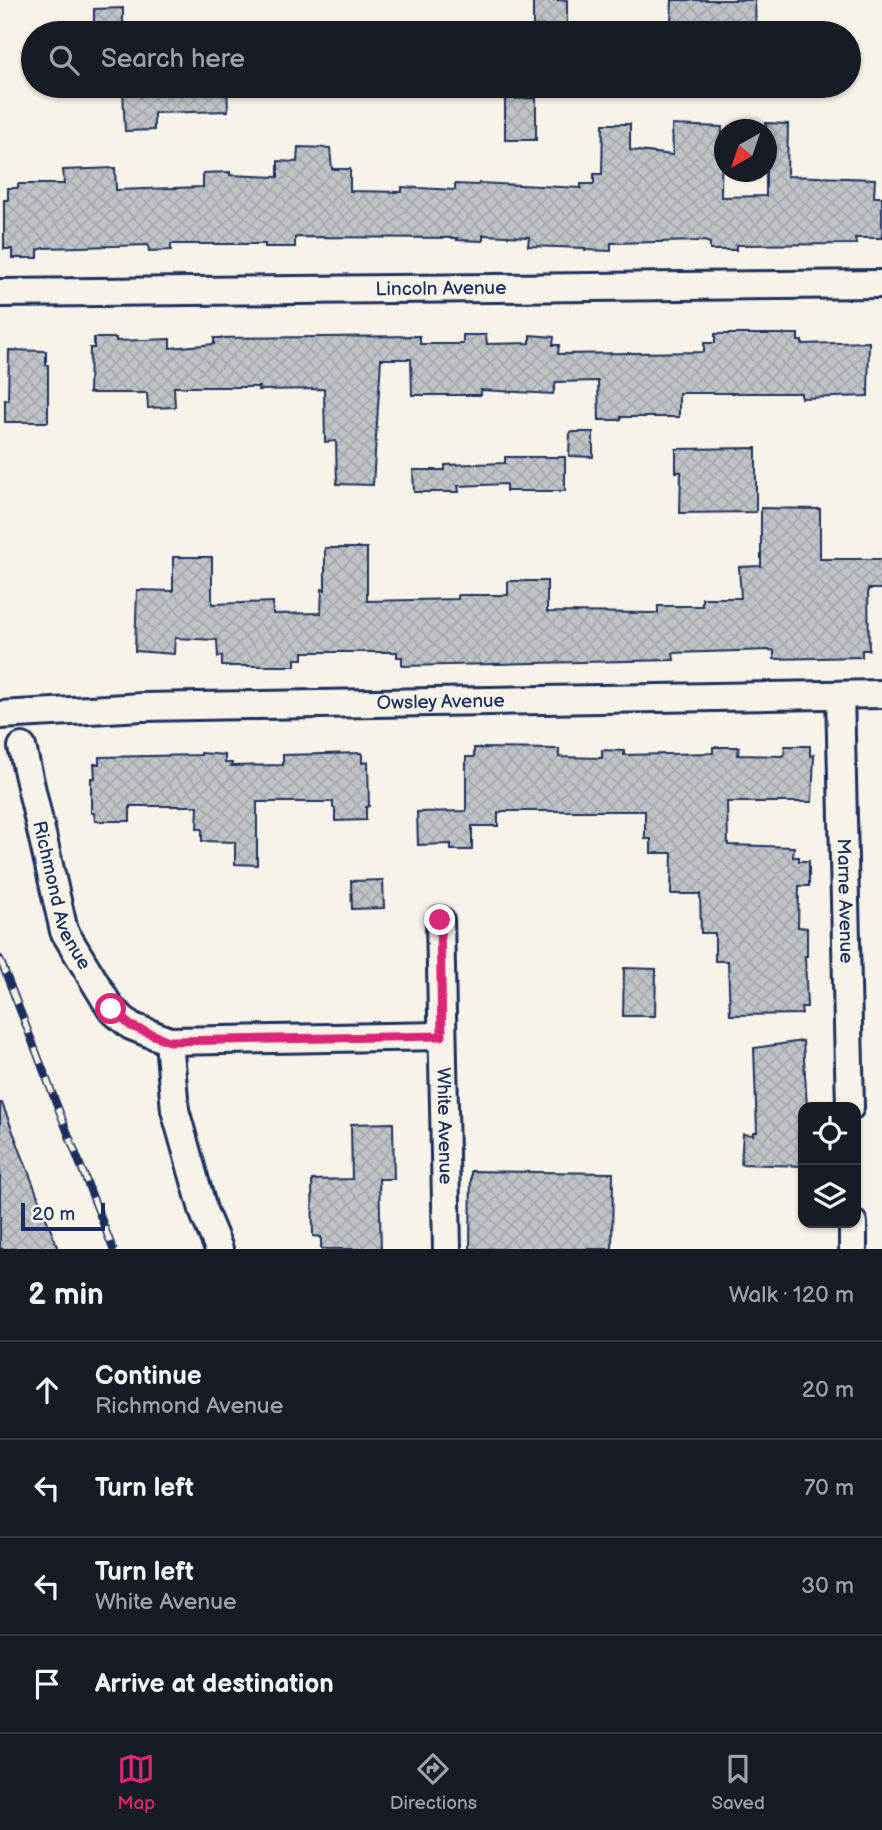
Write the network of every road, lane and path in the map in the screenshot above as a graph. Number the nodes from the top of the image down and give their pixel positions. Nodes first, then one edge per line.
1 (882, 284) edge
2 (0, 293) edge
3 (882, 694) edge
4 (840, 695) junction
5 (0, 715) edge
6 (22, 747) dead end
7 (440, 920) dead end
8 (442, 1036) junction
9 (169, 1041) junction
10 (850, 1102) edge
11 (853, 1228) edge
12 (219, 1249) edge
13 (447, 1249) edge
14 (853, 1249) edge

1 - 2 street, Lincoln Avenue
3 - 4 street, Owsley Avenue
4 - 5 street, Owsley Avenue
4 - 10 street, Marne Avenue
6 - 9 street, Richmond Avenue
7 - 8 street, White Avenue
8 - 9 street
8 - 13 street, White Avenue
9 - 12 street
11 - 14 street

